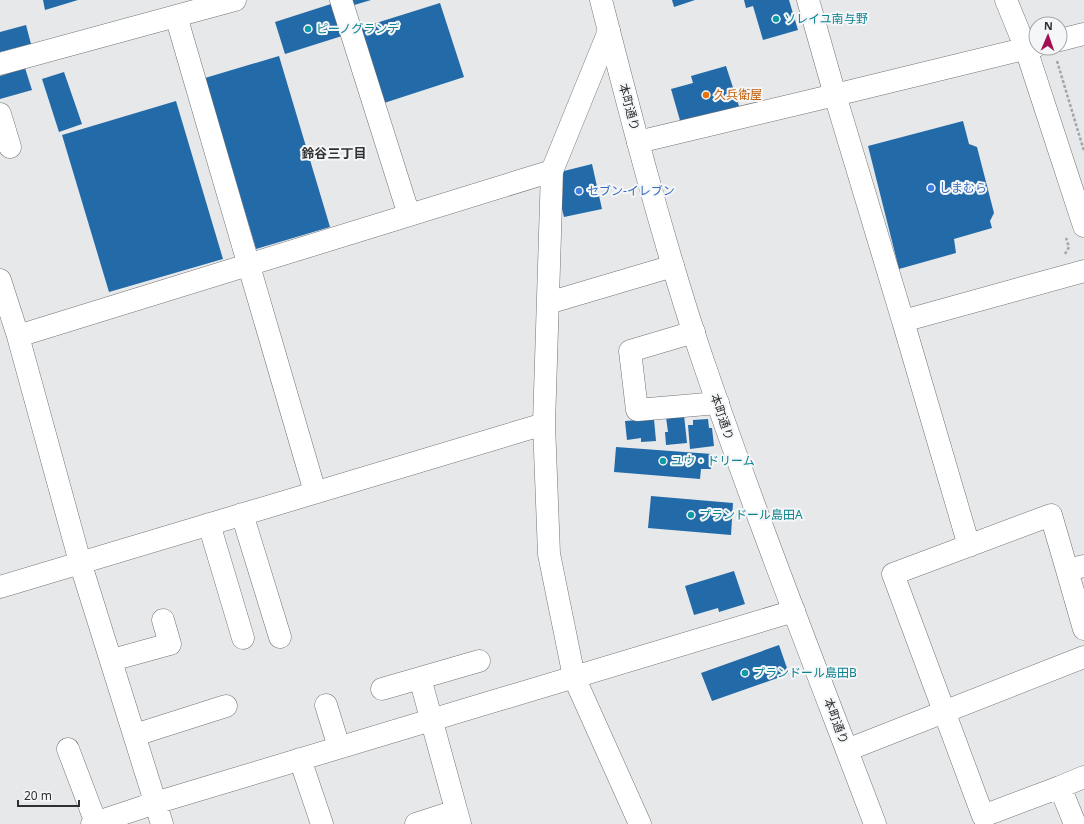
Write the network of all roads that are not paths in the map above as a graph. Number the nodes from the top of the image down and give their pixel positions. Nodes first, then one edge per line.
1 (235, 0) edge
2 (341, 0) edge
3 (601, 0) edge
4 (808, 0) edge
5 (1006, 0) edge
6 (176, 16) junction
7 (609, 31) junction
8 (1084, 34) edge
9 (1028, 42) edge
10 (1068, 43) edge
11 (1028, 49) edge
12 (1033, 56) edge
13 (0, 64) edge
14 (835, 95) junction
15 (0, 114) edge
16 (638, 142) junction
17 (10, 147) dead end
18 (552, 171) junction
19 (409, 215) junction
20 (1084, 226) edge
21 (248, 264) junction
22 (674, 266) junction
23 (1084, 270) edge
24 (0, 280) edge
25 (548, 303) junction
26 (903, 321) junction
27 (694, 332) junction
28 (11, 333) edge
29 (718, 403) junction
30 (544, 424) junction
31 (315, 492) junction
32 (242, 514) junction
33 (209, 524) junction
34 (969, 546) junction
35 (80, 562) junction
36 (1076, 568) edge
37 (0, 587) edge
38 (794, 611) junction
39 (163, 620) dead end
40 (1084, 629) edge
41 (243, 638) dead end
42 (280, 638) dead end
43 (1084, 658) edge
44 (112, 660) junction
45 (479, 661) dead end
46 (574, 677) junction
47 (420, 678) junction
48 (382, 689) dead end
49 (226, 706) dead end
50 (326, 706) dead end
51 (944, 712) junction
52 (432, 719) junction
53 (135, 735) junction
54 (339, 747) junction
55 (68, 749) dead end
56 (847, 750) junction
57 (300, 759) junction
58 (1084, 776) edge
59 (1060, 787) junction
60 (155, 803) junction
61 (458, 818) edge
62 (94, 823) edge
63 (162, 824) edge
64 (322, 824) edge
65 (416, 824) edge
66 (640, 824) edge
67 (875, 824) edge
68 (1075, 824) edge

1 - 6 street
2 - 19 street
3 - 7 street, 本町通り
4 - 14 street
5 - 9 street
6 - 13 street
6 - 21 street
7 - 16 street, 本町通り
7 - 18 street
8 - 10 street
11 - 14 street
12 - 20 street
14 - 16 street
14 - 26 street
15 - 17 street
16 - 22 street, 本町通り
18 - 19 street
18 - 25 street
19 - 21 street
21 - 28 street
21 - 31 street
22 - 25 street
22 - 27 street, 本町通り
23 - 26 street
24 - 28 street
25 - 30 street
26 - 34 street
27 - 29 street, 本町通り
27 - 29 street
28 - 35 street
29 - 38 street, 本町通り
30 - 31 street
30 - 46 street
31 - 32 street
32 - 33 street
32 - 42 street
33 - 35 street
33 - 41 street
34 - 36 street
34 - 51 street
35 - 37 street
35 - 44 street
36 - 40 street
38 - 46 street
38 - 56 street, 本町通り
39 - 44 street
43 - 51 street
44 - 53 street
45 - 47 street
46 - 52 street
46 - 66 street
47 - 48 street
47 - 52 street
49 - 53 street
50 - 54 street
51 - 56 street
51 - 59 street
52 - 54 street
52 - 61 street
53 - 60 street
54 - 57 street
55 - 62 street
56 - 67 street, 本町通り
57 - 60 street
57 - 64 street
58 - 59 street
59 - 68 street
60 - 62 street
60 - 63 street
61 - 65 street

